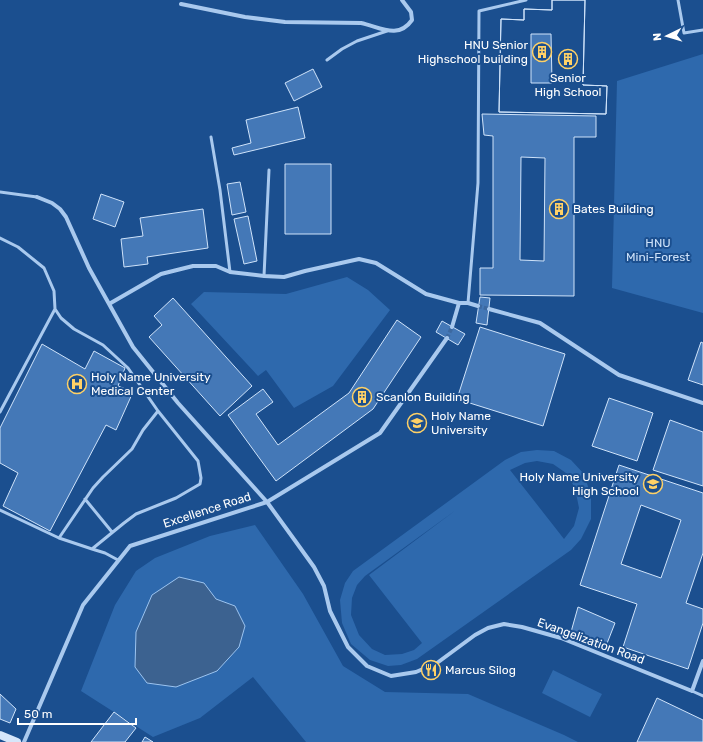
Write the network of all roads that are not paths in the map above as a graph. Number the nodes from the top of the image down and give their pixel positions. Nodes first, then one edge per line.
1 (402, 0) edge
2 (526, 0) edge
3 (678, 0) edge
4 (181, 4) dead end
5 (703, 30) edge
6 (387, 31) junction
7 (327, 60) dead end
8 (211, 137) dead end
9 (270, 170) dead end
10 (0, 192) edge
11 (37, 198) joint
12 (0, 238) edge
13 (230, 272) junction
14 (264, 276) junction
15 (459, 303) junction
16 (468, 303) junction
17 (109, 304) junction
18 (478, 306) tunnel mouth
19 (489, 308) tunnel mouth
20 (55, 309) junction
21 (452, 327) tunnel mouth
22 (447, 338) tunnel mouth
23 (703, 403) edge
24 (158, 411) junction
25 (0, 412) edge
26 (85, 500) junction
27 (268, 502) junction
28 (0, 510) edge
29 (112, 532) junction
30 (59, 538) junction
31 (92, 549) junction
32 (118, 560) junction
33 (703, 662) edge
34 (692, 691) junction
35 (703, 696) edge
36 (0, 735) edge
37 (17, 742) edge
38 (24, 742) edge

1 - 6 street
2 - 16 lane
3 - 5 lane
4 - 6 street
6 - 7 lane
8 - 13 lane
9 - 14 lane
10 - 11 lane
11 - 17 street
12 - 20 lane
13 - 14 street
13 - 17 street
14 - 15 street
15 - 16 street
15 - 21 street
16 - 18 street
17 - 27 street, Evangelization Road
19 - 23 street
20 - 24 lane
20 - 25 lane
22 - 27 street, Excellence Road
24 - 26 lane
24 - 29 lane
26 - 29 lane
26 - 30 lane
27 - 32 street, Excellence Road
27 - 34 street, Evangelization Road
28 - 30 lane
29 - 31 lane
30 - 31 lane
31 - 32 lane
32 - 38 street, Excellence Road
33 - 34 street
34 - 35 lane, Evangelization Road
36 - 37 main road

